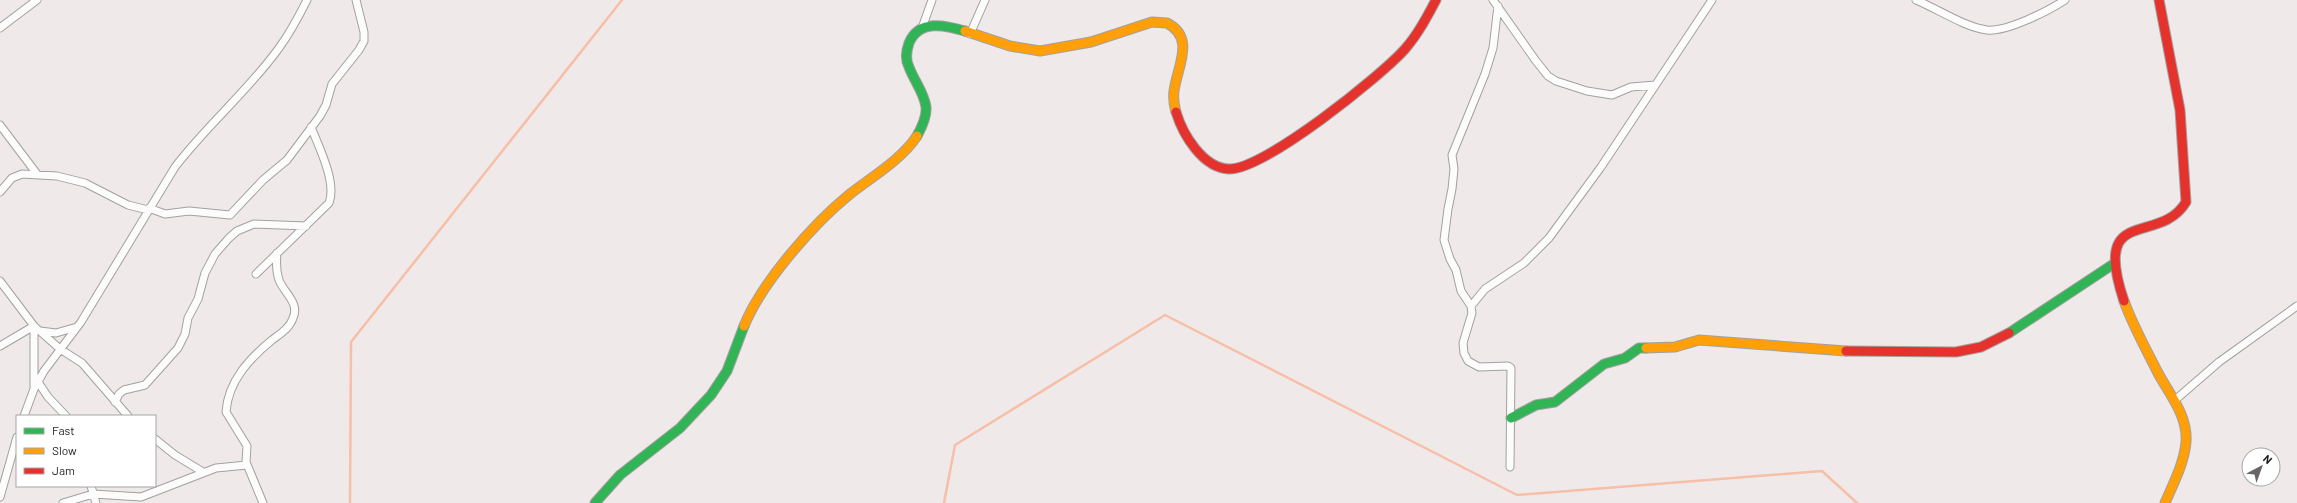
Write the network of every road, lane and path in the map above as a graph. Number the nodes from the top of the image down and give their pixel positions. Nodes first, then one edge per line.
1 (37, 0) edge
2 (307, 0) edge
3 (356, 0) edge
4 (932, 0) edge
5 (985, 0) edge
6 (1436, 0) edge
7 (1493, 0) edge
8 (1712, 0) edge
9 (1916, 0) edge
10 (2065, 0) edge
11 (2159, 0) edge
12 (1498, 6) junction
13 (0, 28) edge
14 (922, 28) junction
15 (970, 34) junction
16 (1655, 85) junction
17 (0, 125) edge
18 (311, 127) junction
19 (37, 174) junction
20 (0, 192) edge
21 (149, 210) junction
22 (306, 226) junction
23 (277, 253) junction
24 (2115, 263) junction
25 (256, 274) dead end
26 (0, 281) edge
27 (1471, 306) junction
28 (2297, 306) edge
29 (77, 327) junction
30 (37, 328) junction
31 (0, 346) edge
32 (60, 349) junction
33 (38, 382) junction
34 (34, 389) junction
35 (2174, 401) junction
36 (115, 402) junction
37 (24, 415) edge
38 (65, 415) edge
39 (127, 415) edge
40 (1511, 418) junction
41 (156, 440) edge
42 (16, 441) edge
43 (247, 465) junction
44 (1510, 467) dead end
45 (203, 472) junction
46 (90, 487) edge
47 (93, 494) junction
48 (0, 497) edge
49 (62, 503) edge
50 (96, 503) edge
51 (263, 503) edge
52 (594, 503) edge
53 (2164, 503) edge

1 - 13 street
2 - 21 street
3 - 18 street
4 - 14 street
5 - 15 street
6 - 15 street
7 - 12 street
8 - 16 street
9 - 10 street
11 - 24 street
12 - 16 street
12 - 27 street
14 - 15 street
14 - 52 street
16 - 27 street
17 - 19 street
18 - 21 street
18 - 22 street
19 - 20 street
19 - 21 street
21 - 29 street
22 - 23 street
22 - 36 street
23 - 25 street
23 - 43 street
24 - 35 street
24 - 40 street
26 - 30 street
27 - 40 street
28 - 35 street
29 - 30 street
29 - 32 street
30 - 31 street
30 - 32 street
30 - 34 street
32 - 33 street
32 - 36 street
33 - 34 street
33 - 38 street
34 - 37 street
35 - 53 street
36 - 39 street
40 - 44 street
41 - 45 street
42 - 48 street
43 - 45 street
43 - 51 street
45 - 47 street
46 - 47 street
47 - 49 street
47 - 50 street

